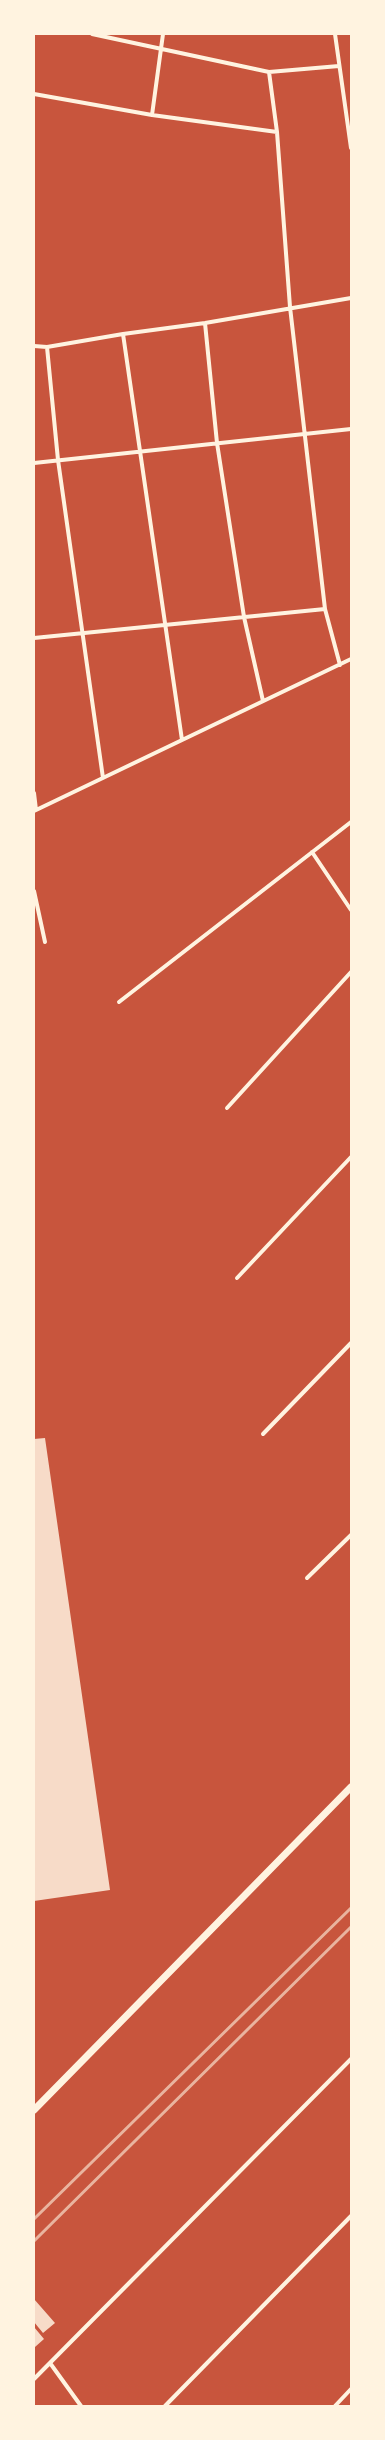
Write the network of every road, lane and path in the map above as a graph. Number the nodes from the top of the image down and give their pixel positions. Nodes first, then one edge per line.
1 (92, 34) edge
2 (162, 34) edge
3 (335, 34) edge
4 (160, 47) junction
5 (340, 66) junction
6 (270, 72) junction
7 (34, 94) edge
8 (152, 115) junction
9 (276, 132) junction
10 (351, 148) edge
11 (351, 298) edge
12 (290, 307) junction
13 (205, 323) junction
14 (123, 334) junction
15 (34, 346) edge
16 (47, 346) junction
17 (351, 428) edge
18 (305, 434) junction
19 (217, 443) junction
20 (139, 452) junction
21 (58, 460) junction
22 (34, 463) edge
23 (325, 609) junction
24 (244, 617) junction
25 (164, 625) junction
26 (82, 633) junction
27 (34, 638) edge
28 (351, 659) edge
29 (340, 665) junction
30 (263, 701) junction
31 (182, 740) junction
32 (103, 778) junction
33 (34, 793) edge
34 (35, 811) edge
35 (351, 822) edge
36 (312, 852) junction
37 (34, 891) edge
38 (351, 910) edge
39 (45, 942) dead end
40 (351, 972) edge
41 (119, 1002) dead end
42 (227, 1108) dead end
43 (351, 1157) edge
44 (237, 1278) dead end
45 (351, 1343) edge
46 (263, 1434) dead end
47 (351, 1535) edge
48 (307, 1578) dead end
49 (351, 1787) edge
50 (351, 2059) edge
51 (34, 2110) edge
52 (351, 2216) edge
53 (50, 2363) junction
54 (34, 2379) edge
55 (351, 2389) edge
56 (81, 2406) edge
57 (165, 2406) edge
58 (335, 2406) edge

1 - 4 street
2 - 4 street
3 - 5 street
4 - 6 street
4 - 8 street
5 - 6 street
5 - 10 street
6 - 9 street
7 - 8 street
8 - 9 street
9 - 12 street
11 - 12 street
12 - 13 street
12 - 18 street
13 - 14 street
13 - 19 street
14 - 16 street
14 - 20 street
15 - 16 street
16 - 21 street
17 - 18 street
18 - 19 street
18 - 23 street
19 - 20 street
19 - 24 street
20 - 21 street
20 - 25 street
21 - 22 street
21 - 26 street
23 - 24 street
23 - 29 street
24 - 25 street
24 - 30 street
25 - 26 street
25 - 31 street
26 - 27 street
26 - 32 street
28 - 29 street
29 - 30 street
30 - 31 street
31 - 32 street
32 - 34 street
33 - 34 street
35 - 36 street
36 - 38 street
36 - 41 street
37 - 39 street
40 - 42 street
43 - 44 street
45 - 46 street
47 - 48 street
49 - 51 street
50 - 53 street
52 - 57 street
53 - 54 street
53 - 56 street
55 - 58 street

